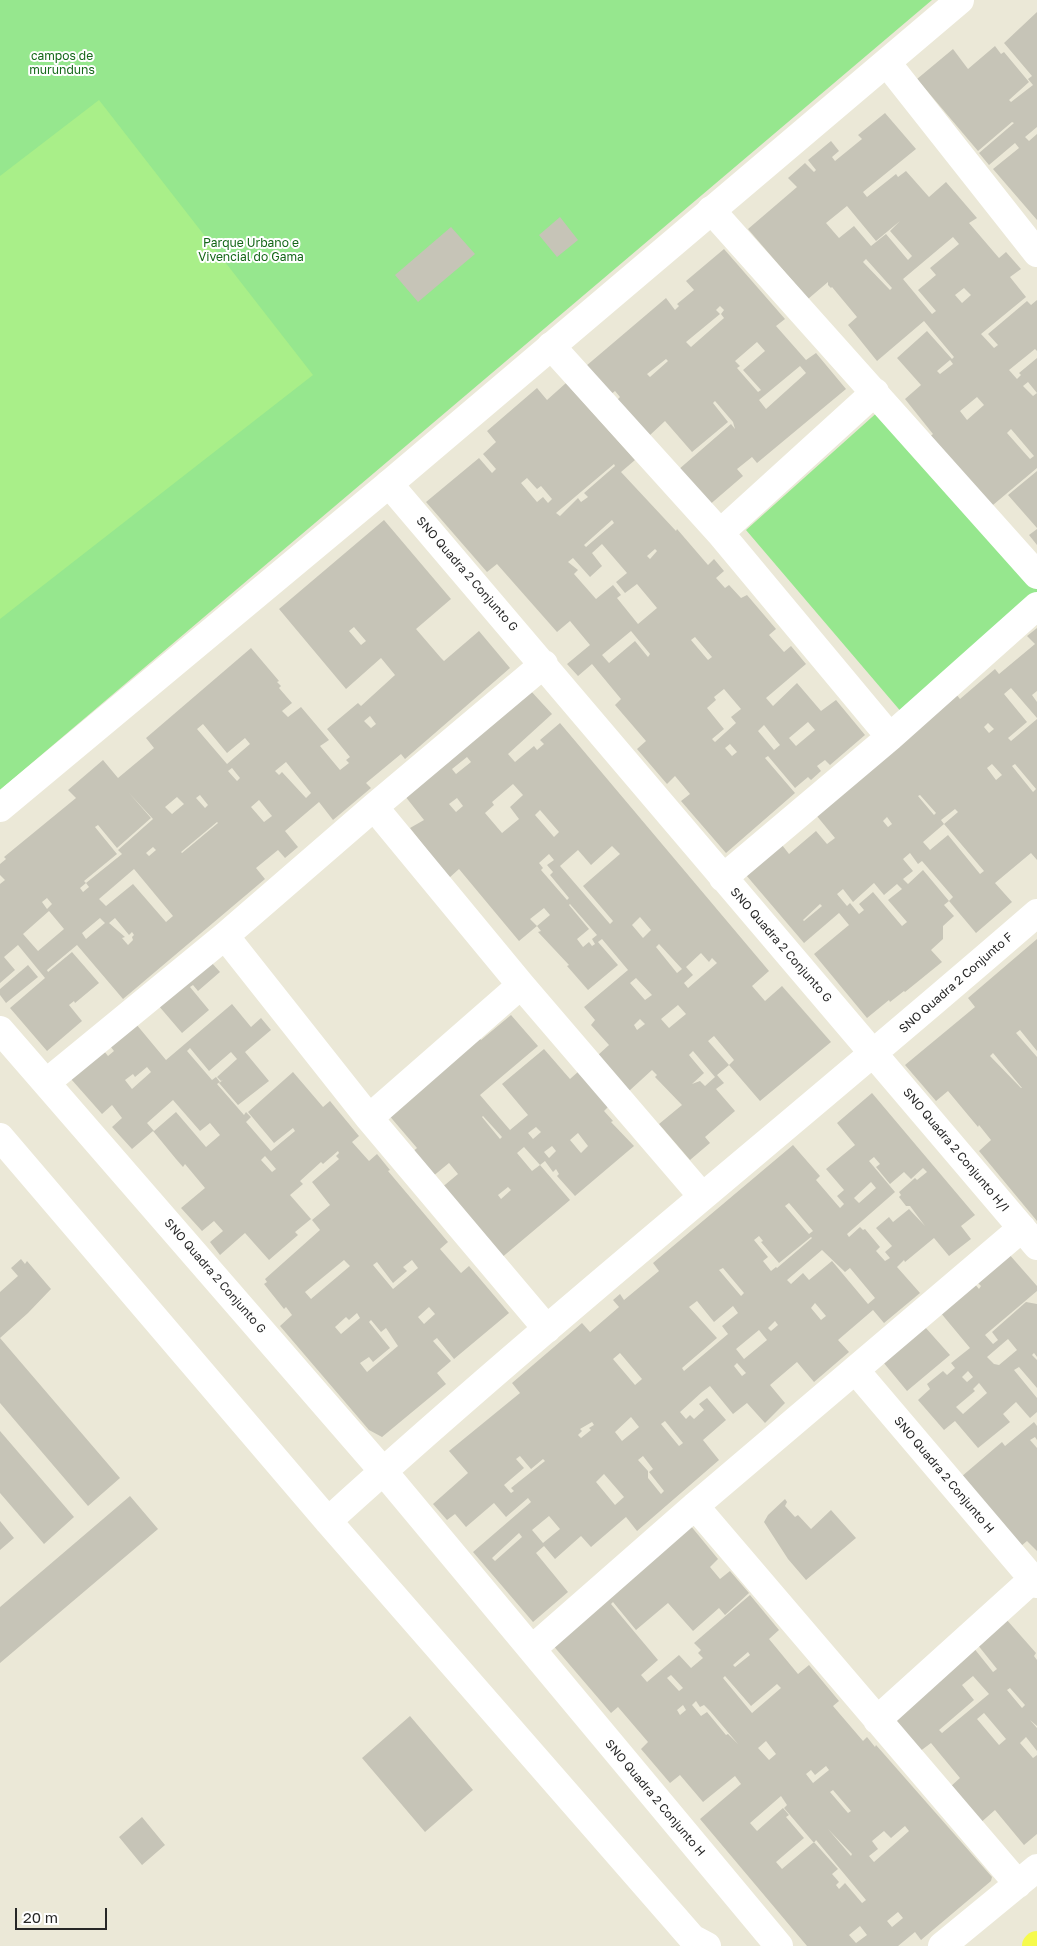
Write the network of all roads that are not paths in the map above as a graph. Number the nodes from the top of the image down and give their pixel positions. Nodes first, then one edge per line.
1 (960, 0) edge
2 (887, 63) junction
3 (711, 210) junction
4 (1036, 249) edge
5 (551, 346) junction
6 (875, 392) junction
7 (390, 484) junction
8 (720, 533) junction
9 (1037, 575) edge
10 (1037, 606) edge
11 (544, 664) junction
12 (890, 737) junction
13 (374, 807) junction
14 (0, 808) edge
15 (723, 878) junction
16 (1037, 914) edge
17 (225, 936) junction
18 (521, 985) junction
19 (0, 1030) edge
20 (876, 1053) junction
21 (47, 1082) junction
22 (369, 1118) junction
23 (0, 1137) edge
24 (702, 1196) junction
25 (1029, 1237) edge
26 (547, 1329) junction
27 (856, 1371) junction
28 (383, 1471) junction
29 (695, 1506) junction
30 (328, 1521) junction
31 (1035, 1581) edge
32 (532, 1649) junction
33 (877, 1720) junction
34 (1027, 1876) edge
35 (707, 1946) edge
36 (779, 1946) edge
37 (942, 1946) edge

1 - 2 street
2 - 3 street
2 - 4 street
3 - 5 street
3 - 6 street
5 - 7 street
5 - 8 street
6 - 8 street
6 - 9 street
7 - 11 street, SNO Quadra 2 Conjunto G
7 - 14 street
8 - 12 street
10 - 12 street
11 - 13 street
11 - 15 street, SNO Quadra 2 Conjunto G
12 - 15 street
13 - 17 street
13 - 18 street
15 - 20 street, SNO Quadra 2 Conjunto G
16 - 20 street, SNO Quadra 2 Conjunto F
17 - 21 street
17 - 22 street
18 - 22 street
18 - 24 street
19 - 21 street, SNO Quadra 2 Conjunto G
20 - 24 street
20 - 25 street, SNO Quadra 2 Conjunto H/I
21 - 28 street, SNO Quadra 2 Conjunto G
22 - 26 street
23 - 30 street
24 - 26 street
25 - 27 street
26 - 28 street
27 - 29 street
27 - 31 street, SNO Quadra 2 Conjunto H
28 - 30 street
28 - 32 street, SNO Quadra 2 Conjunto H
29 - 32 street
29 - 33 street
30 - 35 street
31 - 33 street, SNO Quadra 2 Conjunto H
32 - 36 street, SNO Quadra 2 Conjunto H
33 - 34 street
34 - 37 street

